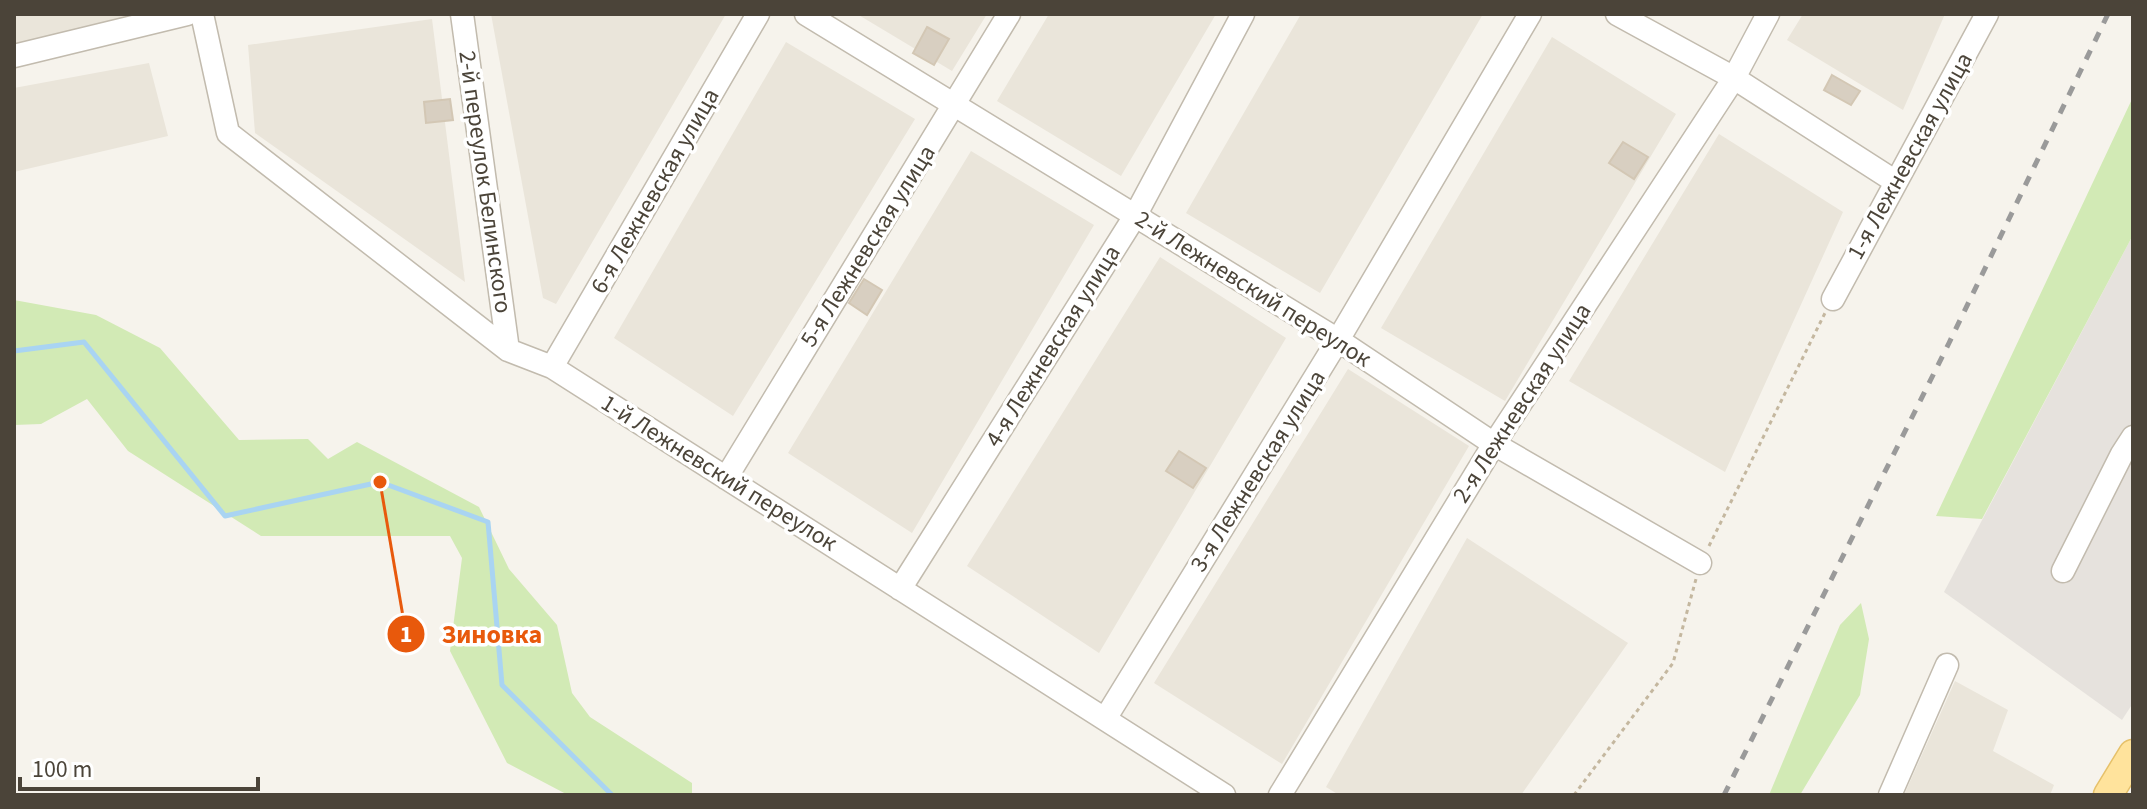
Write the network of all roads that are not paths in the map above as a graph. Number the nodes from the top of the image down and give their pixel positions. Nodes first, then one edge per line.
1 (187, 14) edge
2 (202, 14) edge
3 (462, 14) edge
4 (758, 14) edge
5 (806, 14) edge
6 (1009, 14) edge
7 (1243, 14) edge
8 (1530, 14) edge
9 (1617, 14) edge
10 (1768, 14) edge
11 (1987, 14) edge
12 (14, 56) edge
13 (1734, 78) junction
14 (954, 105) junction
15 (1896, 182) junction
16 (1135, 216) junction
17 (1833, 299) dead end
18 (1338, 340) junction
19 (508, 350) junction
20 (552, 367) junction
21 (2133, 437) edge
22 (1494, 444) junction
23 (726, 478) junction
24 (1700, 563) dead end
25 (2063, 571) dead end
26 (900, 589) junction
27 (1947, 665) dead end
28 (1105, 719) junction
29 (2133, 754) edge
30 (1224, 795) edge
31 (1280, 795) edge
32 (1890, 795) edge
33 (2108, 795) edge

1 - 12 street
2 - 19 street, 1-й Лежневский переулок
3 - 19 street, 2-й переулок Белинского
4 - 20 street, 6-я Лежневская улица
5 - 14 street, 2-й Лежневский переулок
6 - 14 street, 5-я Лежневская улица
7 - 16 street, 4-я Лежневская улица
8 - 18 street, 3-я Лежневская улица
9 - 13 street
10 - 13 street, 2-я Лежневская улица
11 - 15 street, 1-я Лежневская улица
13 - 15 street
13 - 22 street, 2-я Лежневская улица
14 - 16 street, 2-й Лежневский переулок
14 - 23 street, 5-я Лежневская улица
15 - 17 street, 1-я Лежневская улица
16 - 18 street, 2-й Лежневский переулок
16 - 26 street, 4-я Лежневская улица
18 - 22 street, 2-й Лежневский переулок
18 - 28 street, 3-я Лежневская улица
19 - 20 street, 1-й Лежневский переулок
20 - 23 street, 1-й Лежневский переулок
21 - 25 street
22 - 24 street, 2-й Лежневский переулок
22 - 31 street, 2-я Лежневская улица
23 - 26 street, 1-й Лежневский переулок
26 - 28 street, 1-й Лежневский переулок
27 - 32 street
28 - 30 street, 1-й Лежневский переулок
29 - 33 main road

